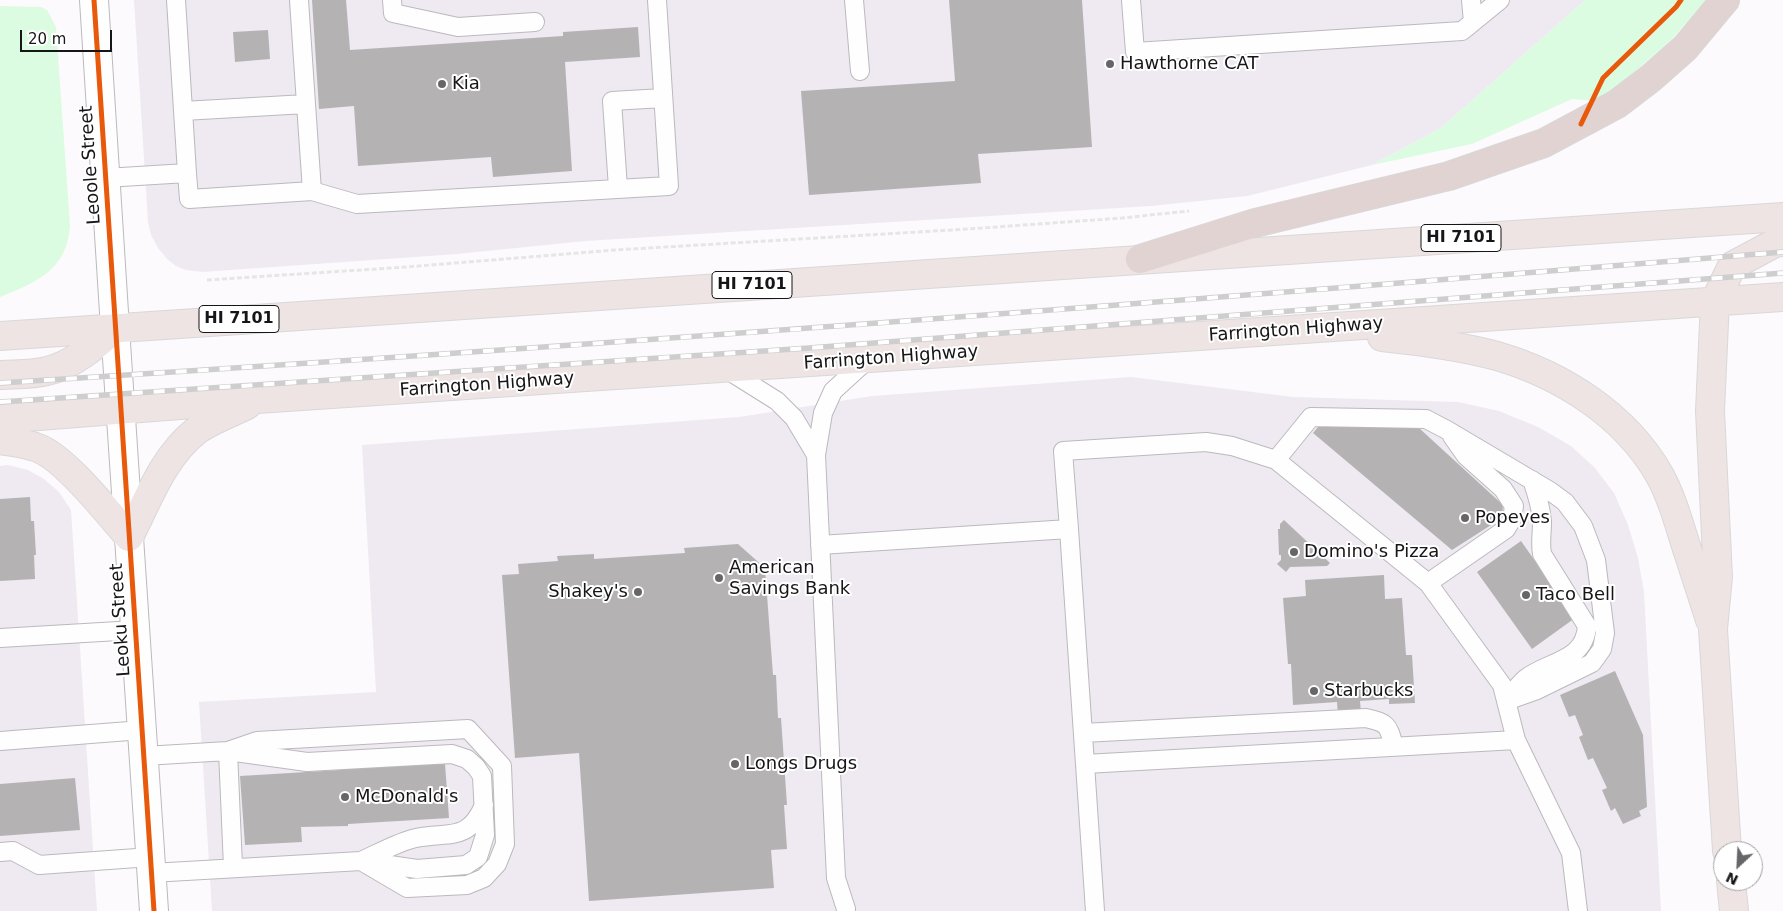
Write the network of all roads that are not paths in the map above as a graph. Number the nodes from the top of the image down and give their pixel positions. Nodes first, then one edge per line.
1 (94, 0) edge
2 (176, 0) edge
3 (299, 0) edge
4 (392, 0) edge
5 (657, 0) edge
6 (854, 0) edge
7 (1131, 0) edge
8 (1471, 0) edge
9 (1500, 0) edge
10 (1725, 0) edge
11 (535, 22) dead end
12 (1473, 22) junction
13 (860, 71) dead end
14 (663, 98) junction
15 (306, 104) junction
16 (183, 111) junction
17 (187, 173) junction
18 (105, 178) junction
19 (618, 188) junction
20 (312, 191) junction
21 (1783, 217) edge
22 (1783, 242) edge
23 (1140, 259) junction
24 (1783, 297) edge
25 (1715, 301) junction
26 (115, 328) junction
27 (1300, 330) junction
28 (0, 336) edge
29 (868, 359) junction
30 (726, 369) junction
31 (0, 376) edge
32 (257, 400) junction
33 (120, 411) junction
34 (0, 419) edge
35 (1447, 430) junction
36 (0, 440) edge
37 (816, 455) junction
38 (1276, 460) junction
39 (1532, 480) junction
40 (1069, 529) junction
41 (129, 537) junction
42 (820, 545) junction
43 (1428, 583) junction
44 (1713, 629) junction
45 (135, 630) junction
46 (0, 638) edge
47 (1506, 701) junction
48 (1083, 733) junction
49 (1516, 740) junction
50 (0, 741) edge
51 (143, 743) junction
52 (1394, 746) junction
53 (228, 752) junction
54 (1085, 764) junction
55 (484, 805) junction
56 (1726, 841) edge
57 (0, 852) edge
58 (361, 861) junction
59 (151, 865) junction
60 (233, 867) junction
61 (1732, 891) edge
62 (845, 910) edge
63 (154, 911) edge
64 (1095, 911) edge
65 (1578, 911) edge
66 (1734, 911) edge

1 - 18 street, Leoole Street
2 - 16 lane
3 - 15 lane
4 - 11 lane
5 - 14 lane
6 - 13 lane
7 - 12 lane
8 - 12 lane
9 - 12 lane
10 - 23 highway
14 - 19 lane
14 - 19 lane
15 - 16 lane
15 - 20 lane
16 - 17 lane
17 - 18 lane
17 - 20 lane
18 - 26 street, Leoole Street
19 - 20 lane
21 - 23 main road, HI 7101
22 - 25 main road
23 - 26 main road, HI 7101
24 - 25 main road, Farrington Highway
25 - 27 main road, Farrington Highway
25 - 44 main road
26 - 28 main road, HI 7101
26 - 31 main road
26 - 33 street, Leoku Street
27 - 29 main road, Farrington Highway
27 - 44 main road
29 - 30 main road, Farrington Highway
29 - 37 lane
30 - 32 main road, Farrington Highway
30 - 37 lane
32 - 33 main road, Farrington Highway
32 - 41 main road
33 - 34 main road, Farrington Highway
33 - 41 street, Leoku Street
35 - 38 lane
35 - 39 lane
35 - 43 lane
36 - 41 main road
37 - 42 lane
38 - 40 lane
38 - 43 lane
39 - 47 lane
39 - 47 lane
40 - 42 lane
40 - 48 lane
41 - 45 street, Leoku Street
42 - 62 lane
43 - 47 lane
44 - 56 main road
45 - 46 lane
45 - 51 street, Leoku Street
47 - 49 lane
48 - 52 lane
48 - 54 lane
49 - 52 lane
49 - 65 lane
50 - 51 lane
51 - 53 lane
51 - 59 street, Leoku Street
52 - 54 lane
53 - 55 lane
53 - 58 lane
53 - 60 lane
54 - 64 lane
55 - 58 lane
55 - 58 lane
57 - 59 lane
58 - 60 lane
59 - 60 lane
59 - 63 street, Leoku Street
61 - 66 main road

